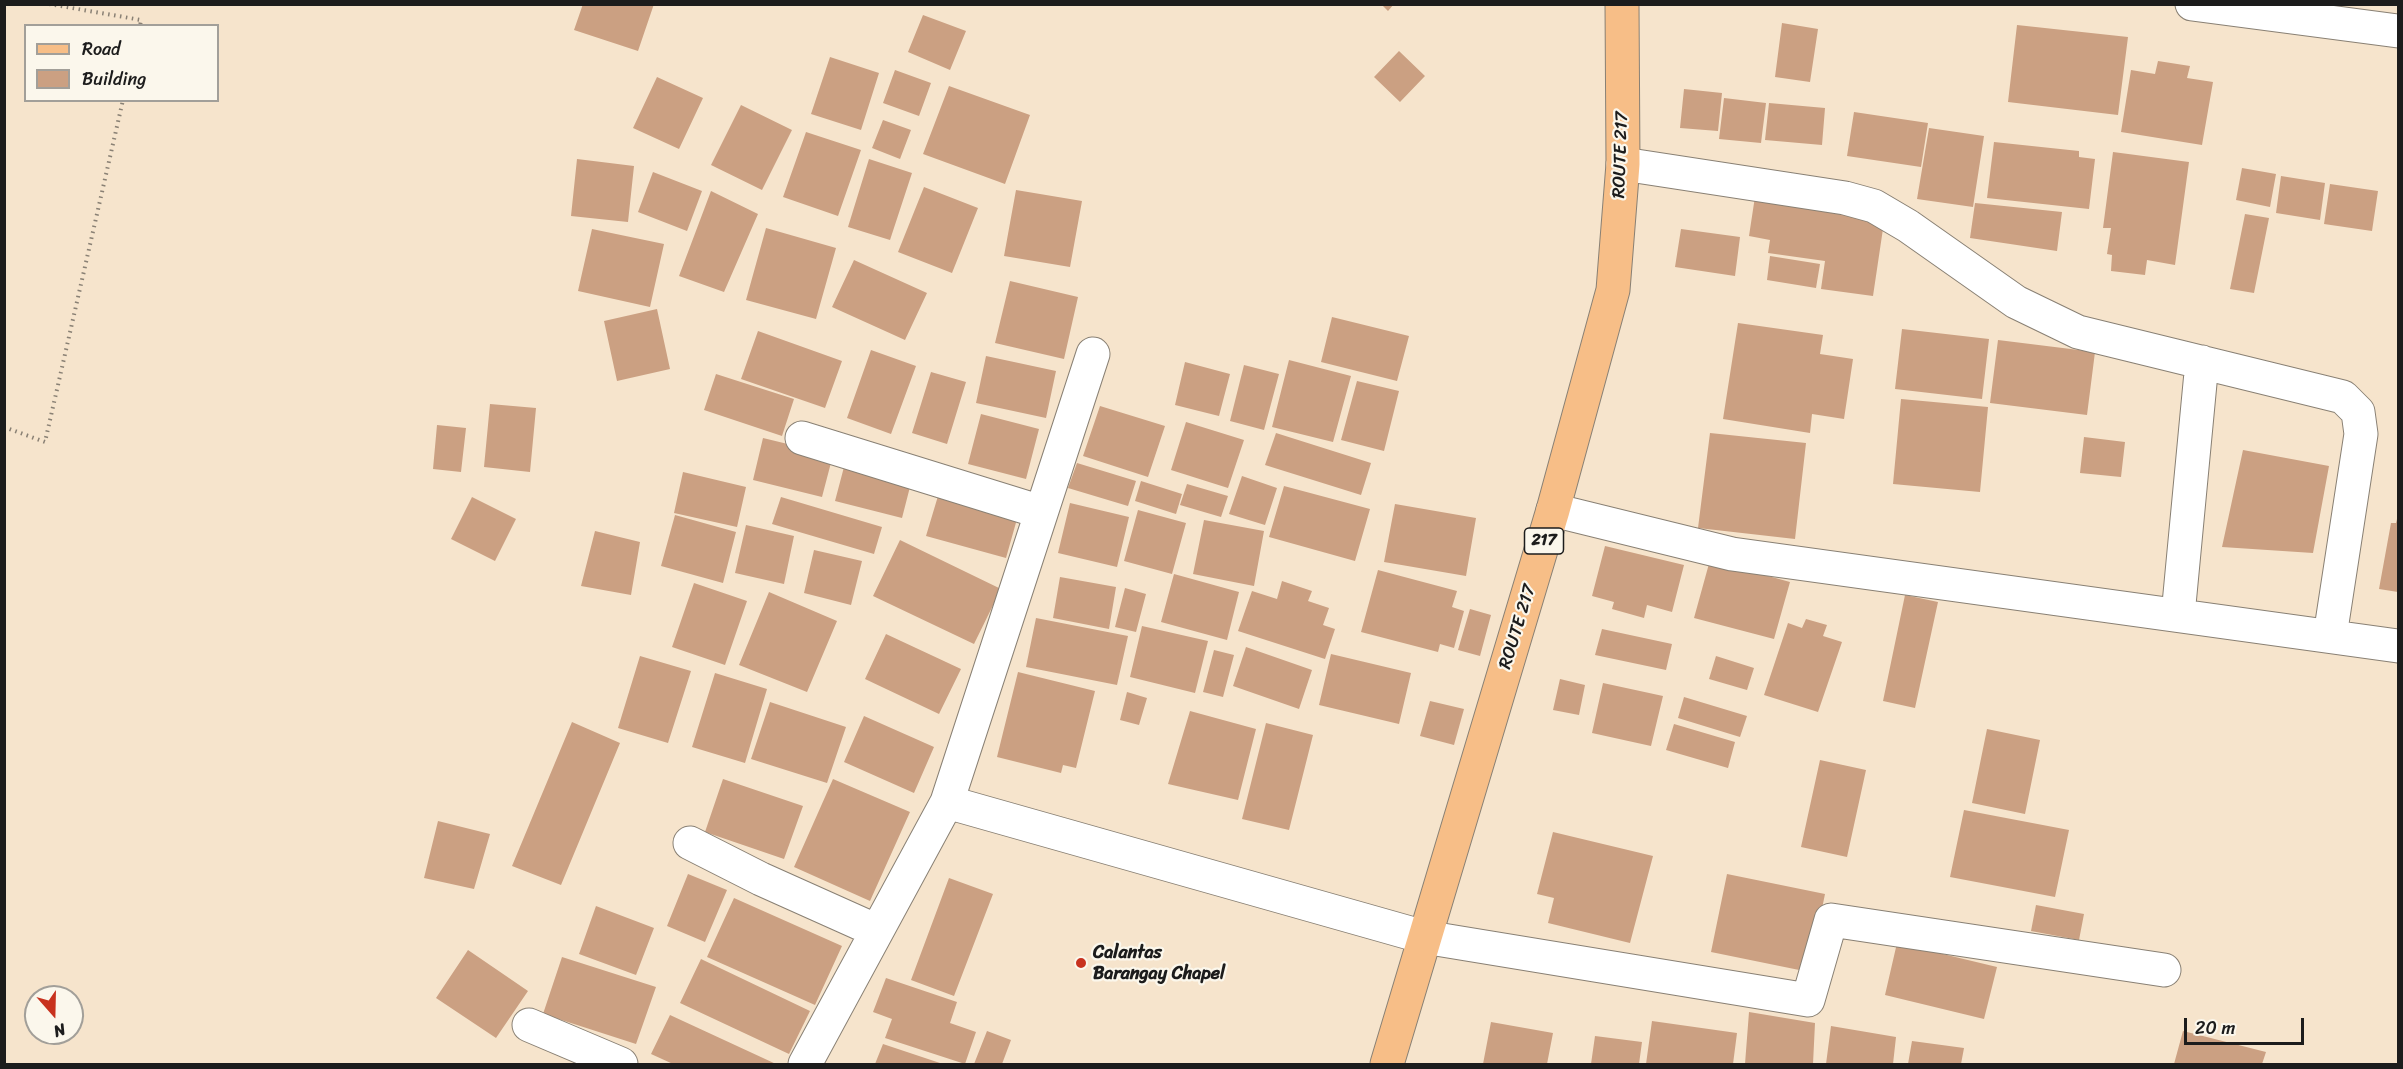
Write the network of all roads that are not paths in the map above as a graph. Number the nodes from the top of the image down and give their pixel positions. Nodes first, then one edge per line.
1 (1622, 4) edge
2 (2192, 4) edge
3 (2398, 31) edge
4 (1623, 164) junction
5 (1093, 354) dead end
6 (2202, 362) junction
7 (802, 438) dead end
8 (1553, 510) junction
9 (1041, 512) junction
10 (2178, 615) junction
11 (2330, 636) junction
12 (2398, 646) edge
13 (947, 802) junction
14 (690, 843) dead end
15 (877, 931) junction
16 (1424, 937) junction
17 (2164, 970) dead end
18 (529, 1025) dead end
19 (621, 1065) edge
20 (805, 1065) edge
21 (1387, 1065) edge

1 - 4 main road, ROUTE 217 / 217
2 - 3 street
4 - 6 street
4 - 8 main road, ROUTE 217 / 217
5 - 9 street
6 - 10 street
6 - 11 street
7 - 9 street
8 - 10 street
8 - 16 main road, ROUTE 217 / 217
9 - 13 street
10 - 11 street
11 - 12 street
13 - 15 street
13 - 16 street
14 - 15 street
15 - 20 street
16 - 17 street
16 - 21 main road, ROUTE 217 / 217
18 - 19 street

